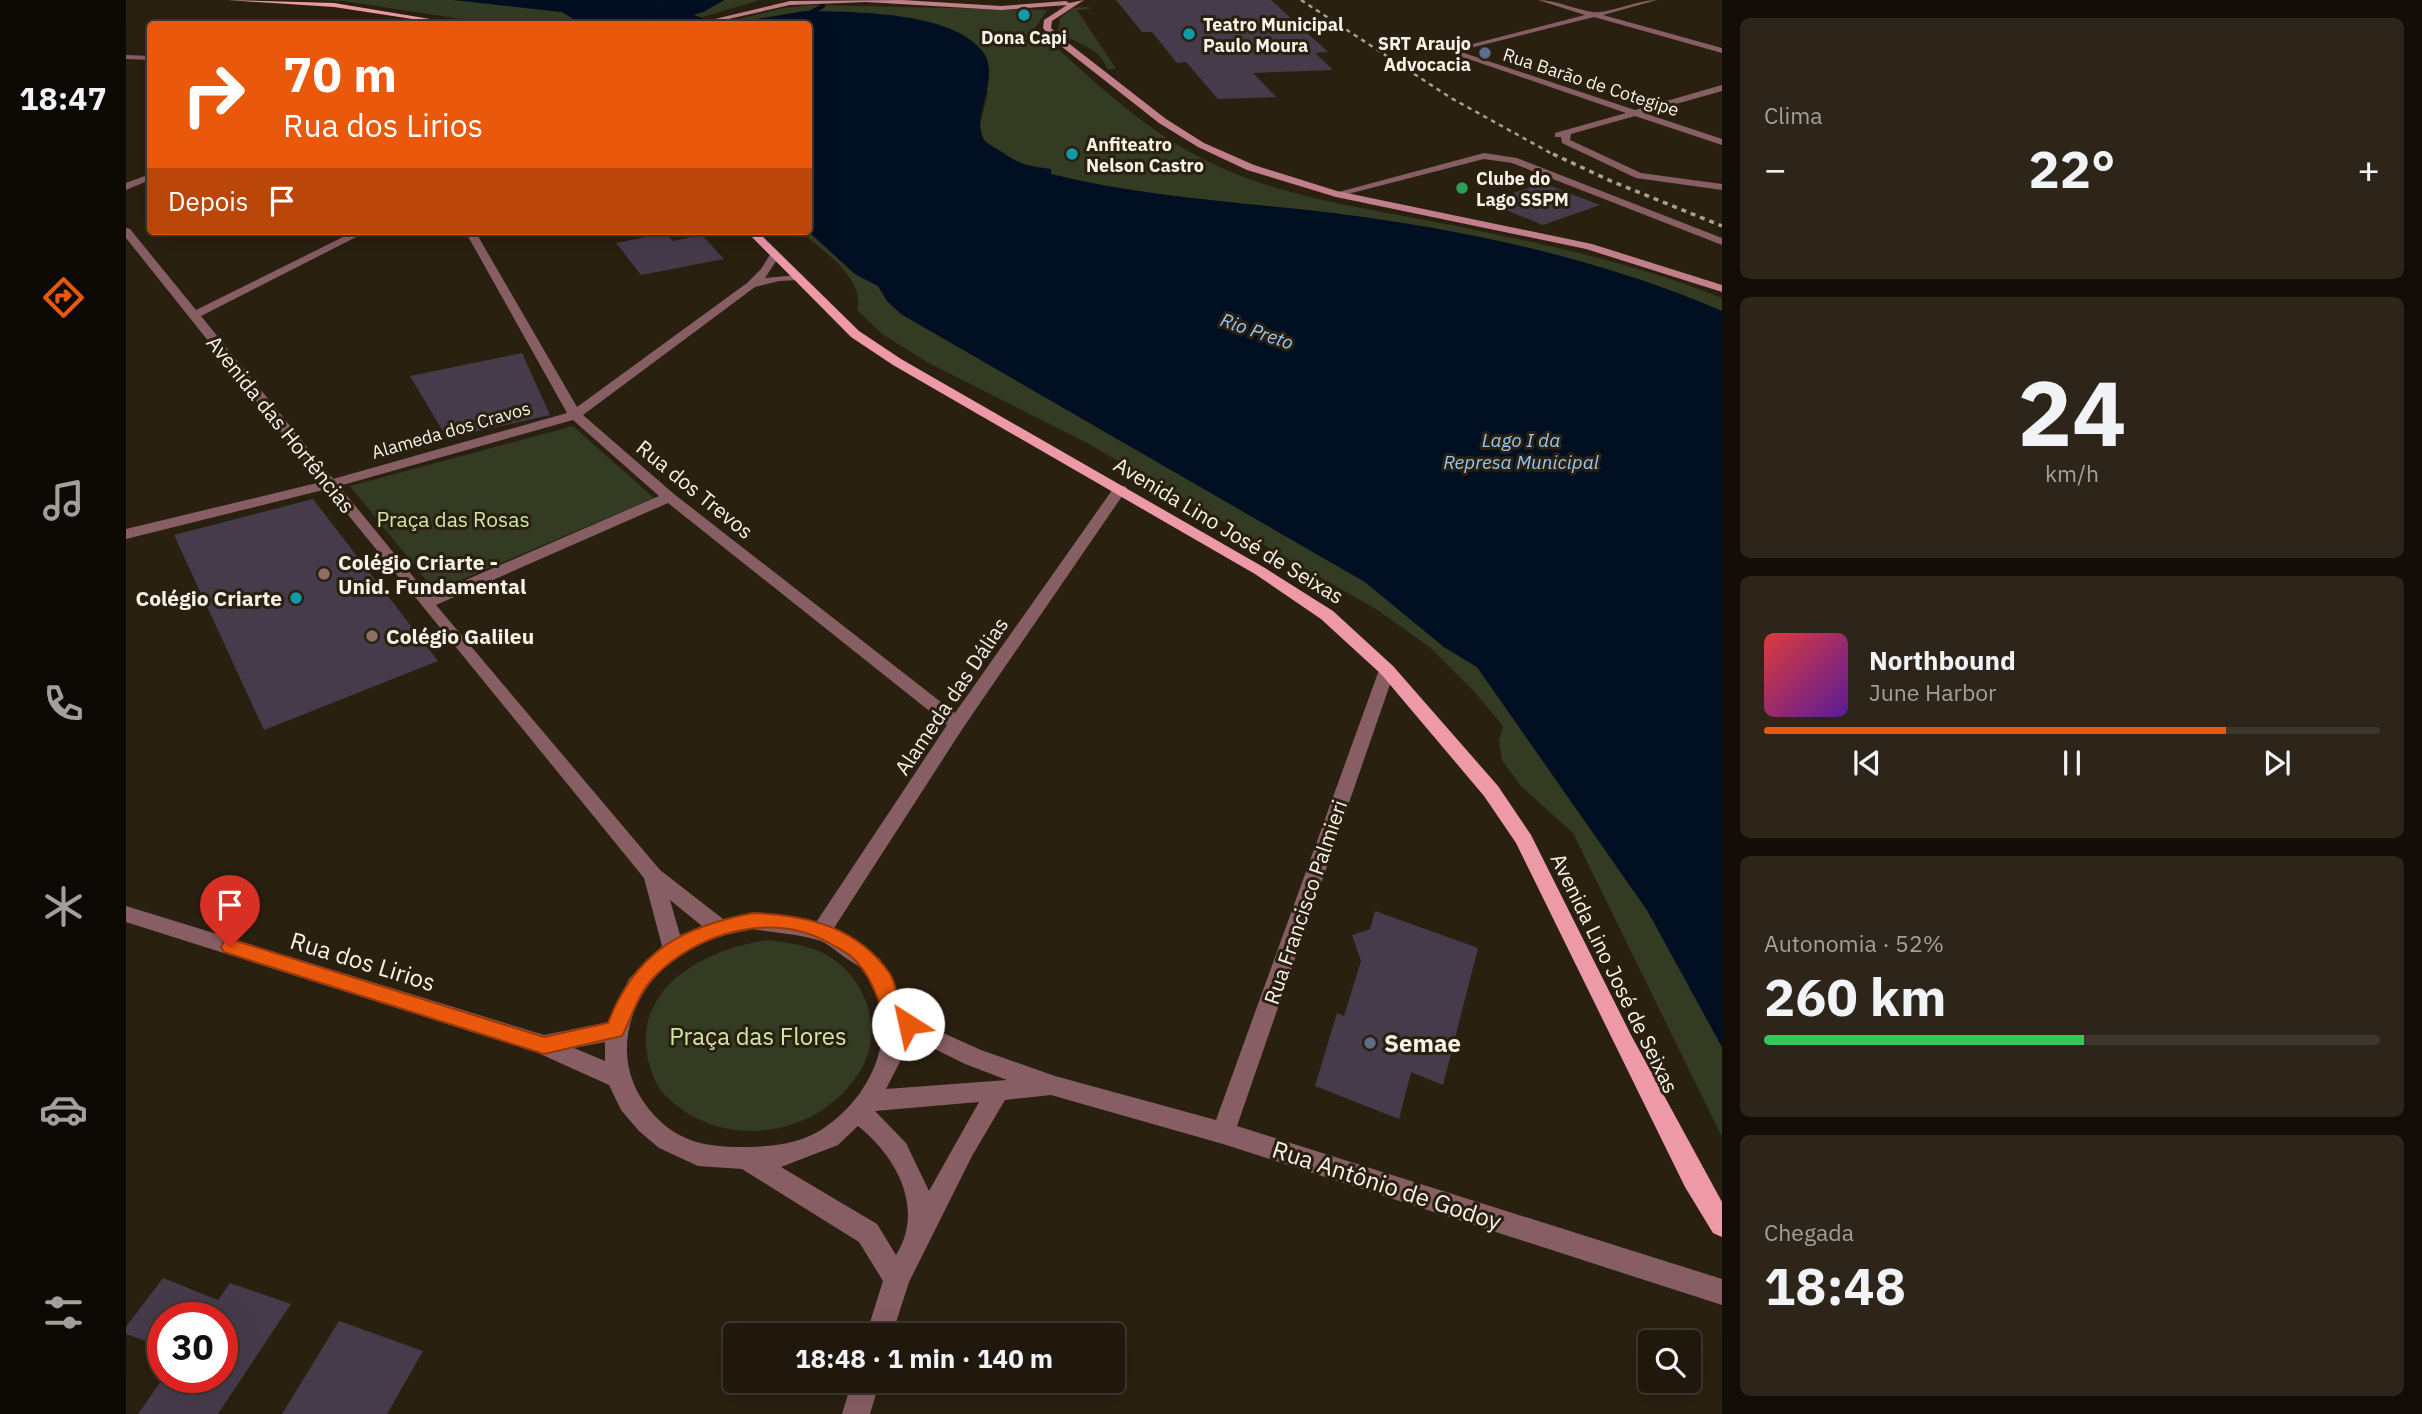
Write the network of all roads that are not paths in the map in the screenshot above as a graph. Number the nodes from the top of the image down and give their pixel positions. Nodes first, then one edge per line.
1 (231, 0) edge
2 (775, 0) edge
3 (866, 0) edge
4 (926, 0) edge
5 (1542, 0) edge
6 (1653, 0) edge
7 (1077, 1) edge
8 (762, 7) junction
9 (976, 7) junction
10 (1596, 15) junction
11 (437, 21) edge
12 (709, 21) edge
13 (1722, 51) edge
14 (126, 57) edge
15 (147, 58) edge
16 (1722, 88) edge
17 (1634, 113) junction
18 (1722, 142) edge
19 (147, 178) edge
20 (126, 187) edge
21 (1722, 187) edge
22 (1336, 194) junction
23 (126, 231) edge
24 (355, 235) edge
25 (472, 235) edge
26 (755, 235) edge
27 (1722, 242) edge
28 (132, 248) edge
29 (775, 255) junction
30 (797, 278) junction
31 (751, 285) junction
32 (1722, 289) edge
33 (193, 316) junction
34 (575, 415) junction
35 (330, 484) junction
36 (1120, 489) junction
37 (669, 497) junction
38 (126, 534) edge
39 (426, 603) junction
40 (1387, 670) junction
41 (957, 724) junction
42 (653, 875) junction
43 (126, 914) edge
44 (718, 928) junction
45 (822, 930) junction
46 (673, 949) junction
47 (895, 1017) junction
48 (615, 1030) junction
49 (544, 1045) junction
50 (616, 1077) junction
51 (1049, 1087) junction
52 (998, 1092) junction
53 (866, 1107) junction
54 (1223, 1133) junction
55 (751, 1161) junction
56 (1722, 1225) edge
57 (919, 1236) junction
58 (897, 1279) junction
59 (1722, 1292) edge
60 (883, 1323) edge
61 (862, 1393) edge
62 (856, 1414) edge

1 - 11 main road
2 - 8 main road
3 - 8 main road
3 - 9 main road
4 - 9 main road
5 - 10 street
6 - 10 street
7 - 9 main road
7 - 22 main road
8 - 12 main road
10 - 13 street
10 - 17 street, Rua Barão de Cotegipe
14 - 15 street
16 - 17 street
17 - 18 street, Rua Barão de Cotegipe
17 - 21 street
19 - 20 street
22 - 27 street
22 - 32 main road
23 - 28 street, Avenida das Hortências
24 - 33 street
25 - 34 street, Rua dos Trevos
26 - 29 main road, Avenida Lino José de Seixas
28 - 33 street, Avenida das Hortências
29 - 30 main road, Avenida Lino José de Seixas
29 - 31 street, Alameda dos Cravos
30 - 31 street, Alameda dos Cravos
30 - 36 main road, Avenida Lino José de Seixas
31 - 34 street, Alameda dos Cravos
33 - 35 street, Avenida das Hortências
34 - 35 street, Alameda dos Cravos
34 - 37 street, Rua dos Trevos
35 - 38 street, Alameda dos Cravos
35 - 39 street, Avenida das Hortências
36 - 40 main road, Avenida Lino José de Seixas
36 - 41 street, Alameda das Dálias
37 - 39 street
37 - 41 street, Rua dos Trevos
39 - 42 street, Avenida das Hortências
40 - 54 street, Rua Francisco Palmieri
40 - 56 main road, Avenida Lino José de Seixas
41 - 45 street, Alameda das Dálias
42 - 44 street, Avenida das Hortências
42 - 46 street, Avenida das Hortências
43 - 49 street, Rua dos Lirios
44 - 45 street
44 - 46 street
45 - 47 street
46 - 48 street
47 - 51 street, Rua Antônio de Godoy
47 - 53 street
48 - 49 street, Rua dos Lirios
48 - 50 street
49 - 50 street, Rua dos Lirios
50 - 55 street
51 - 52 street, Rua Antônio de Godoy
51 - 54 street, Rua Antônio de Godoy
52 - 53 street, Rua Antônio de Godoy
52 - 57 street
53 - 55 street
53 - 57 street
54 - 59 street, Rua Antônio de Godoy
55 - 58 street
57 - 58 street
58 - 60 street
61 - 62 street

